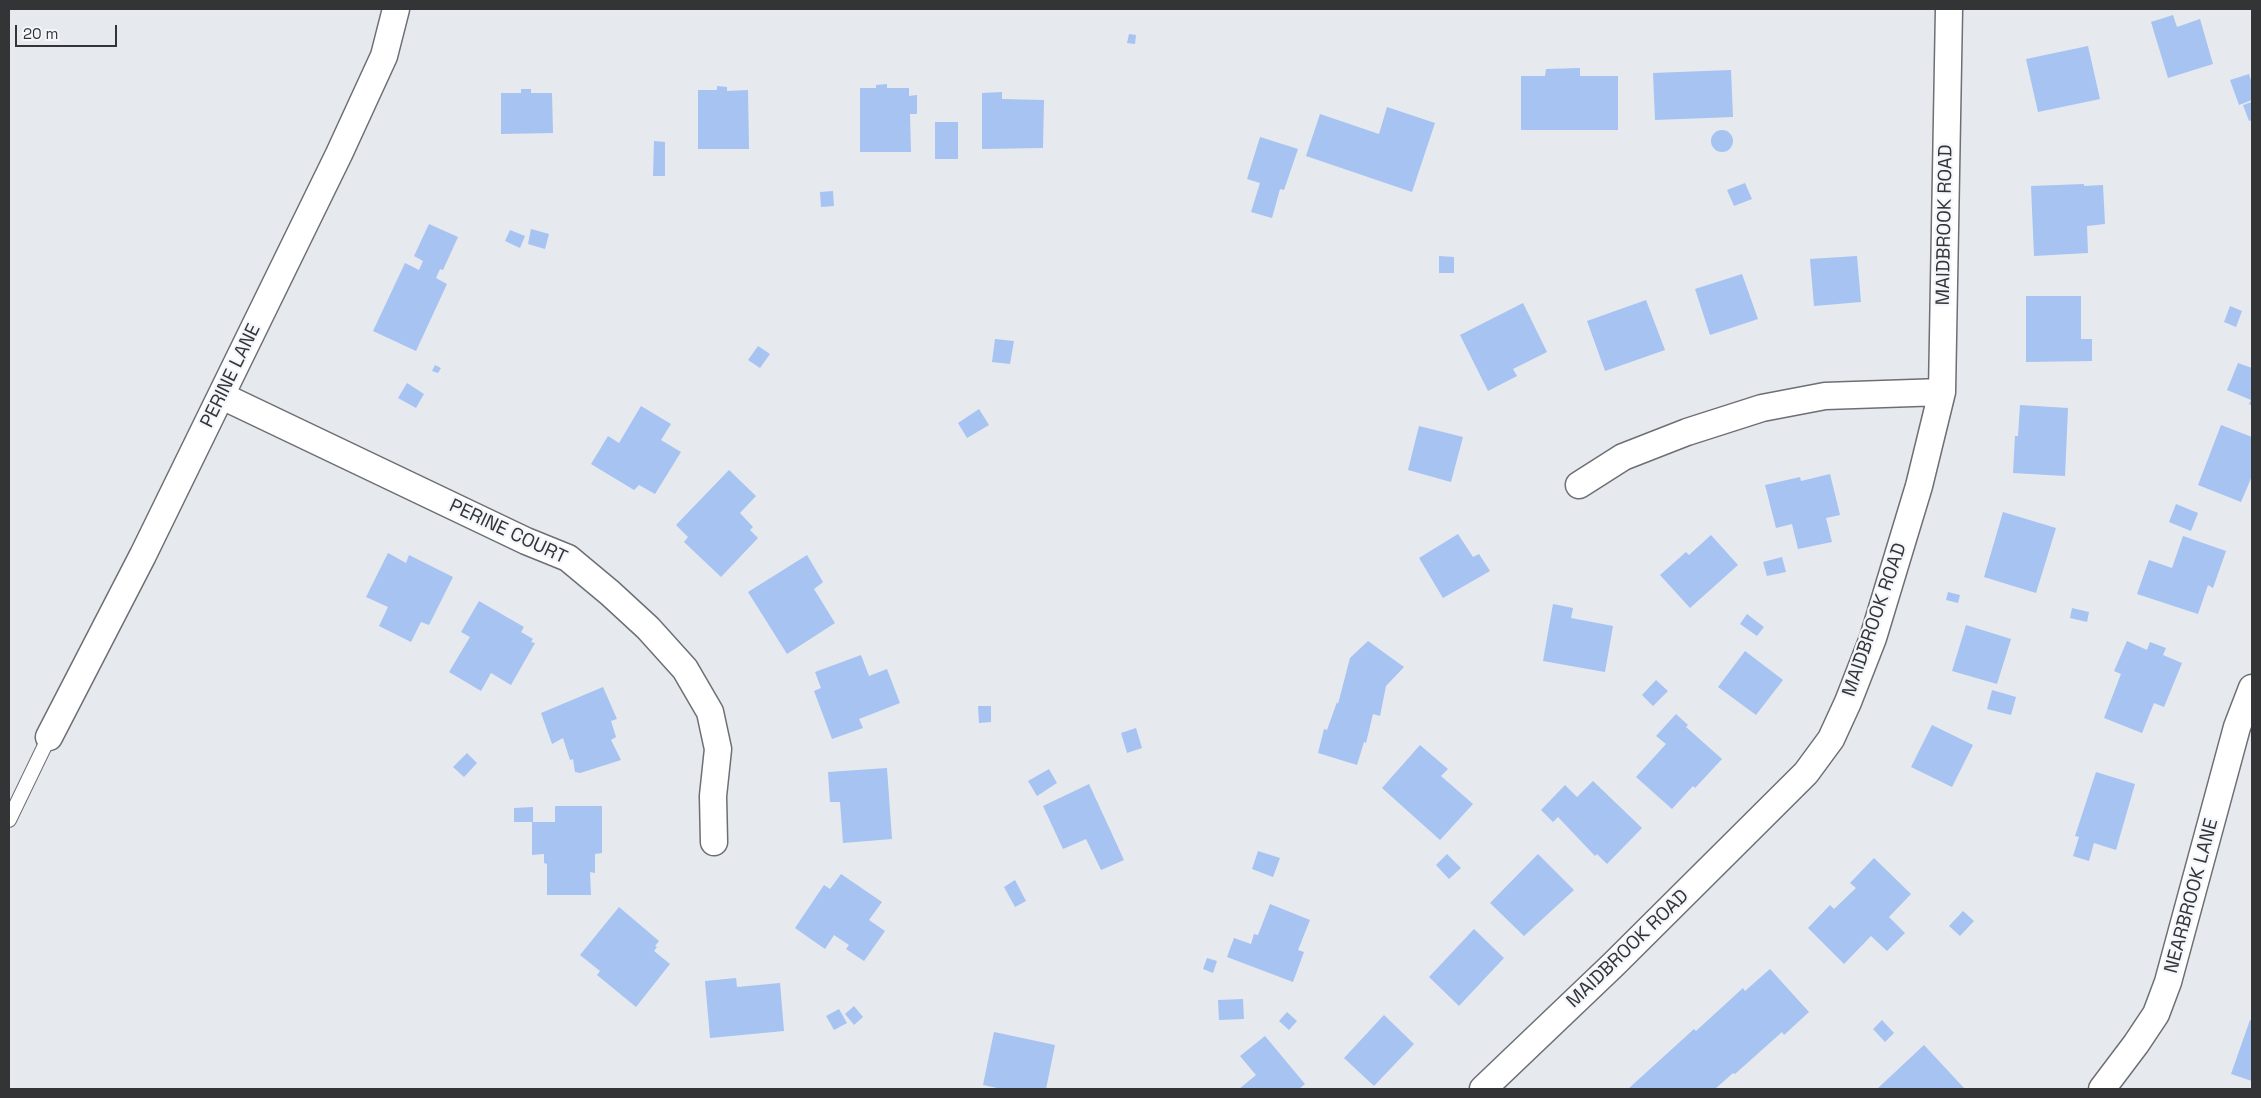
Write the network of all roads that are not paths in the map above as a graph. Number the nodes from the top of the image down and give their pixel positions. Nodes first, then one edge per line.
1 (396, 9) edge
2 (1950, 9) edge
3 (1942, 392) junction
4 (222, 396) junction
5 (1579, 485) dead end
6 (2252, 688) edge
7 (49, 737) joint
8 (9, 820) edge
9 (714, 842) dead end
10 (1483, 1089) edge
11 (2102, 1089) edge

1 - 4 street, PERINE LANE
2 - 3 street, MAIDBROOK ROAD
3 - 5 street
3 - 10 street, MAIDBROOK ROAD
4 - 7 street, PERINE LANE
4 - 9 street, PERINE COURT
6 - 11 street, NEARBROOK LANE
7 - 8 lane

